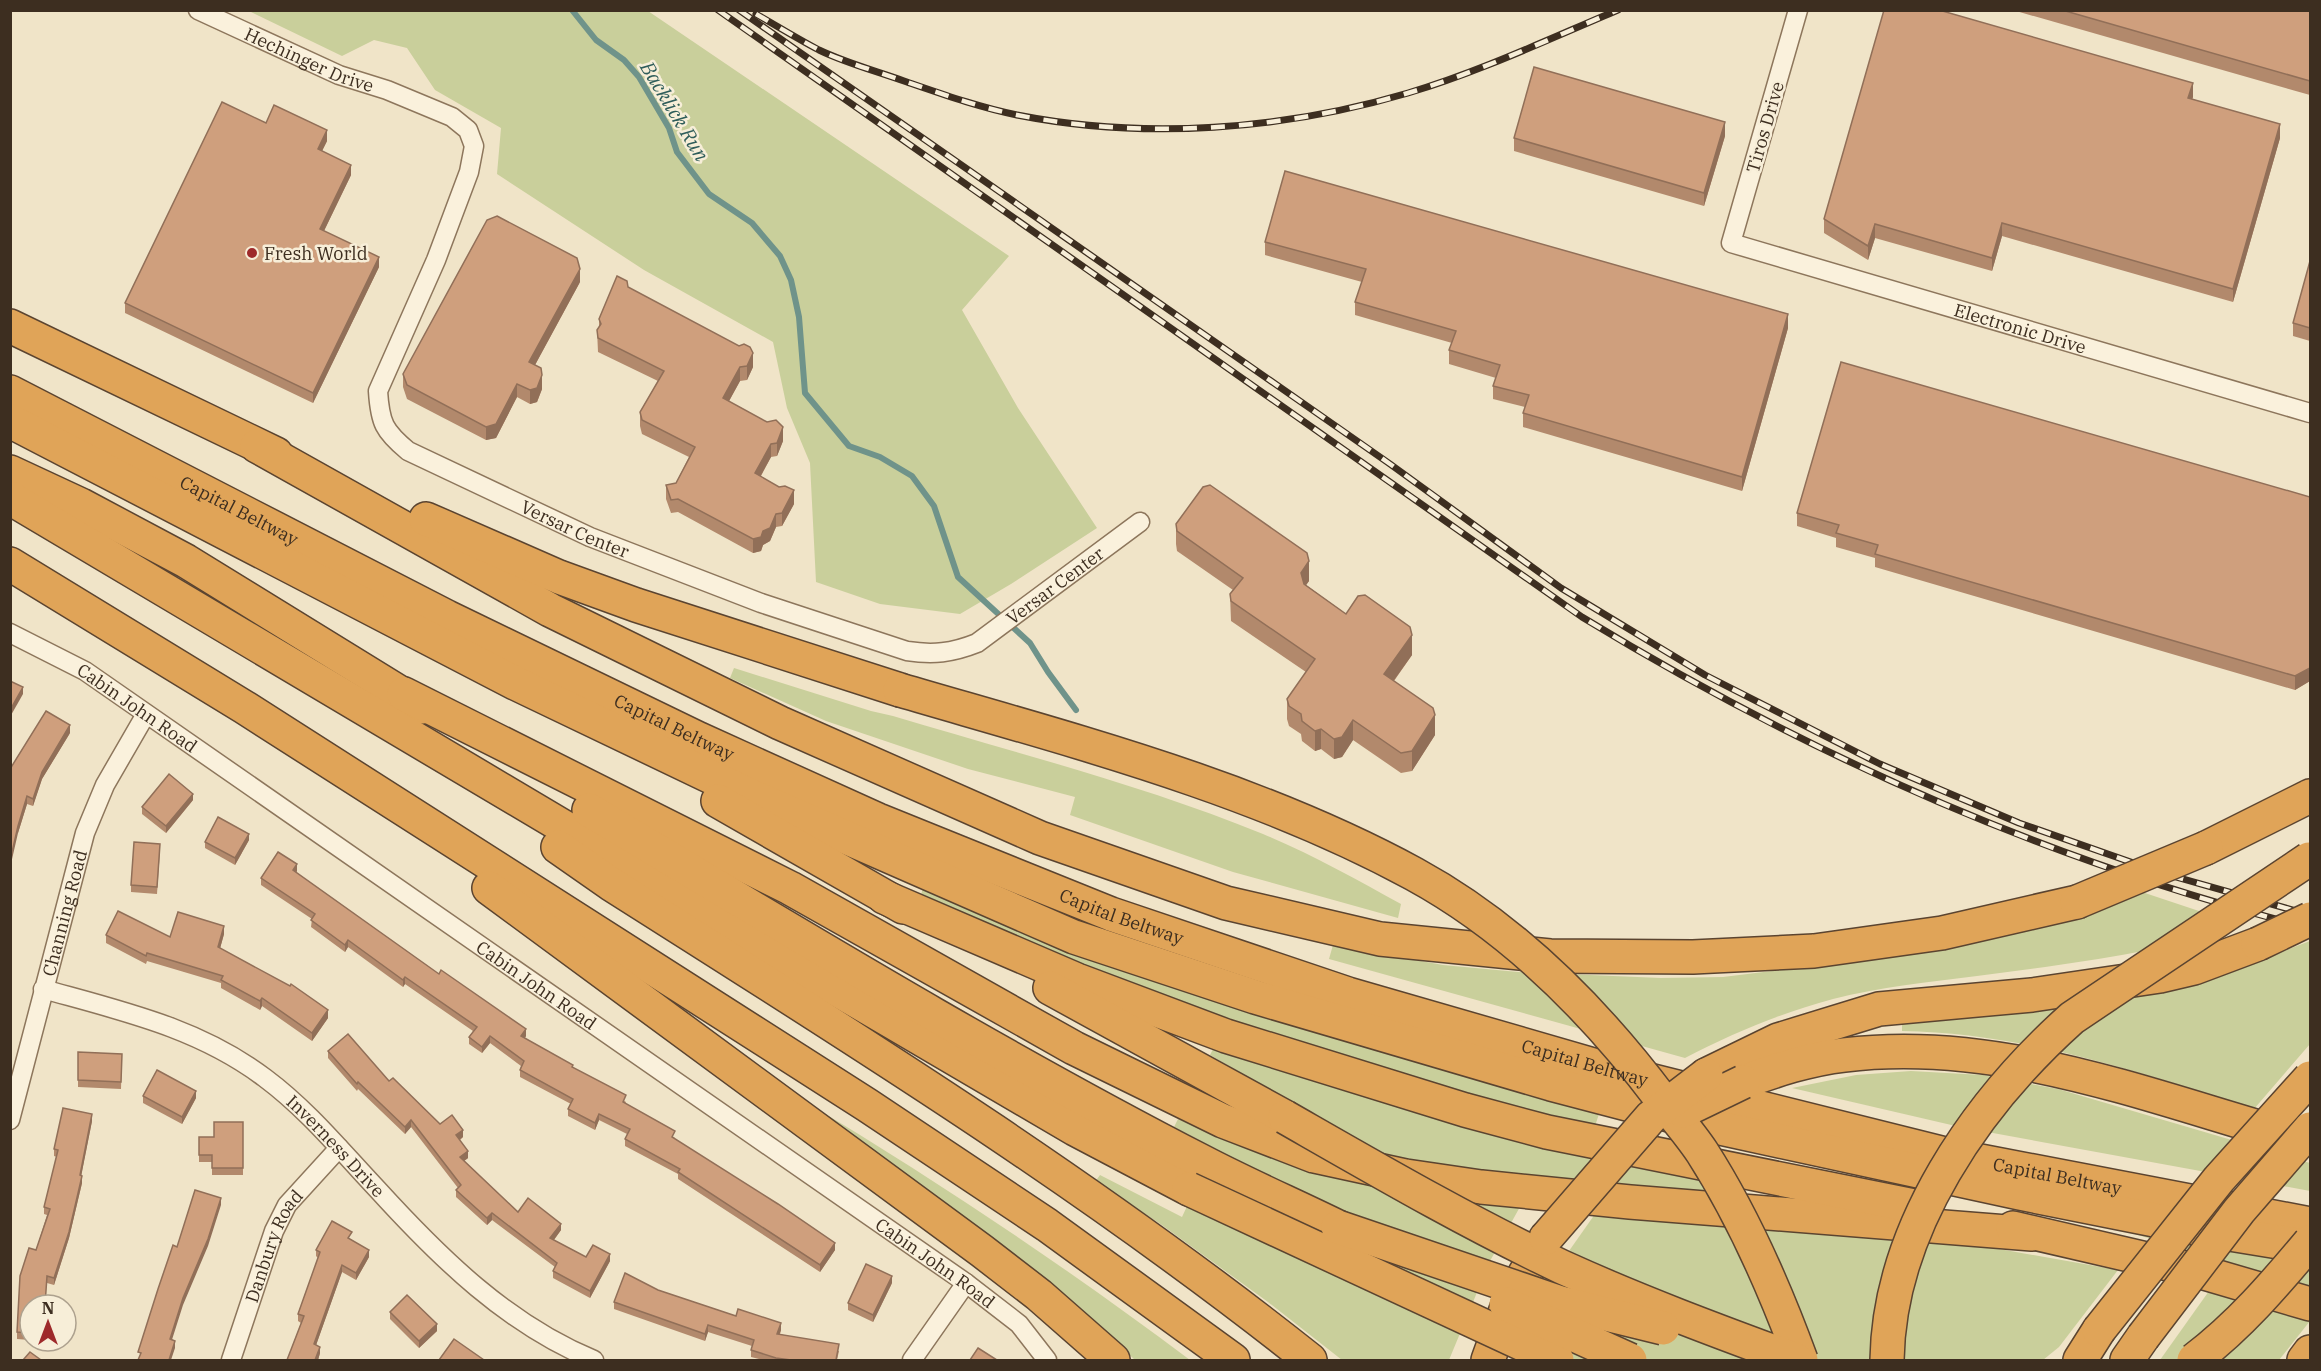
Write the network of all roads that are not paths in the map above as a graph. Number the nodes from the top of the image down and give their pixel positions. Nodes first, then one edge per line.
1 (198, 10) edge
2 (1798, 10) edge
3 (387, 90) joint
4 (1731, 243) joint
5 (10, 326) edge
6 (10, 392) edge
7 (2310, 413) edge
8 (10, 421) edge
9 (257, 446) junction
10 (10, 472) edge
11 (10, 498) edge
12 (1140, 522) dead end
13 (10, 564) edge
14 (10, 633) edge
15 (515, 682) junction
16 (405, 694) junction
17 (244, 707) junction
18 (146, 714) junction
19 (379, 718) junction
20 (2310, 796) edge
21 (2310, 859) edge
22 (884, 897) junction
23 (2310, 919) edge
24 (43, 989) junction
25 (2310, 1077) edge
26 (10, 1120) edge
27 (2310, 1129) edge
28 (2310, 1142) edge
29 (339, 1148) junction
30 (1197, 1176) junction
31 (1597, 1178) junction
32 (2310, 1224) edge
33 (1338, 1227) junction
34 (2032, 1234) junction
35 (2310, 1242) edge
36 (2310, 1247) edge
37 (966, 1283) junction
38 (2310, 1304) edge
39 (2135, 1349) edge
40 (2310, 1352) edge
41 (231, 1360) edge
42 (594, 1360) edge
43 (912, 1360) edge
44 (1047, 1360) edge
45 (1113, 1360) edge
46 (1233, 1360) edge
47 (1310, 1360) edge
48 (1488, 1360) edge
49 (1557, 1360) edge
50 (1629, 1360) edge
51 (1796, 1360) edge
52 (1801, 1360) edge
53 (1887, 1360) edge
54 (2080, 1360) edge
55 (2194, 1360) edge
56 (2304, 1360) edge

1 - 3 street, Hechinger Drive
2 - 4 street, Tiros Drive
3 - 12 street, Versar Center
4 - 7 street, Electronic Drive
5 - 9 highway
6 - 32 highway, Capital Beltway
8 - 15 highway
9 - 20 highway, bridge
9 - 52 highway, bridge
10 - 16 highway
11 - 19 highway
13 - 17 highway
14 - 18 street, Cabin John Road
15 - 22 highway
15 - 36 highway
16 - 30 highway
16 - 34 highway
17 - 45 highway
17 - 46 highway
18 - 24 street, Channing Road
18 - 37 street, Cabin John Road
19 - 30 highway
19 - 47 highway
21 - 53 highway, bridge
22 - 34 highway
22 - 51 highway, bridge
23 - 31 highway, bridge
24 - 26 street, Channing Road
24 - 29 street, Inverness Drive
25 - 54 highway, bridge
27 - 39 highway, bridge
28 - 31 highway, bridge
29 - 41 street, Danbury Road
29 - 42 street, Inverness Drive
30 - 33 highway
30 - 49 highway, bridge
31 - 48 highway, bridge
33 - 50 highway, bridge
33 - 51 highway, bridge
34 - 38 highway
35 - 55 highway, bridge
37 - 43 street
37 - 44 street, Cabin John Road
40 - 56 highway

